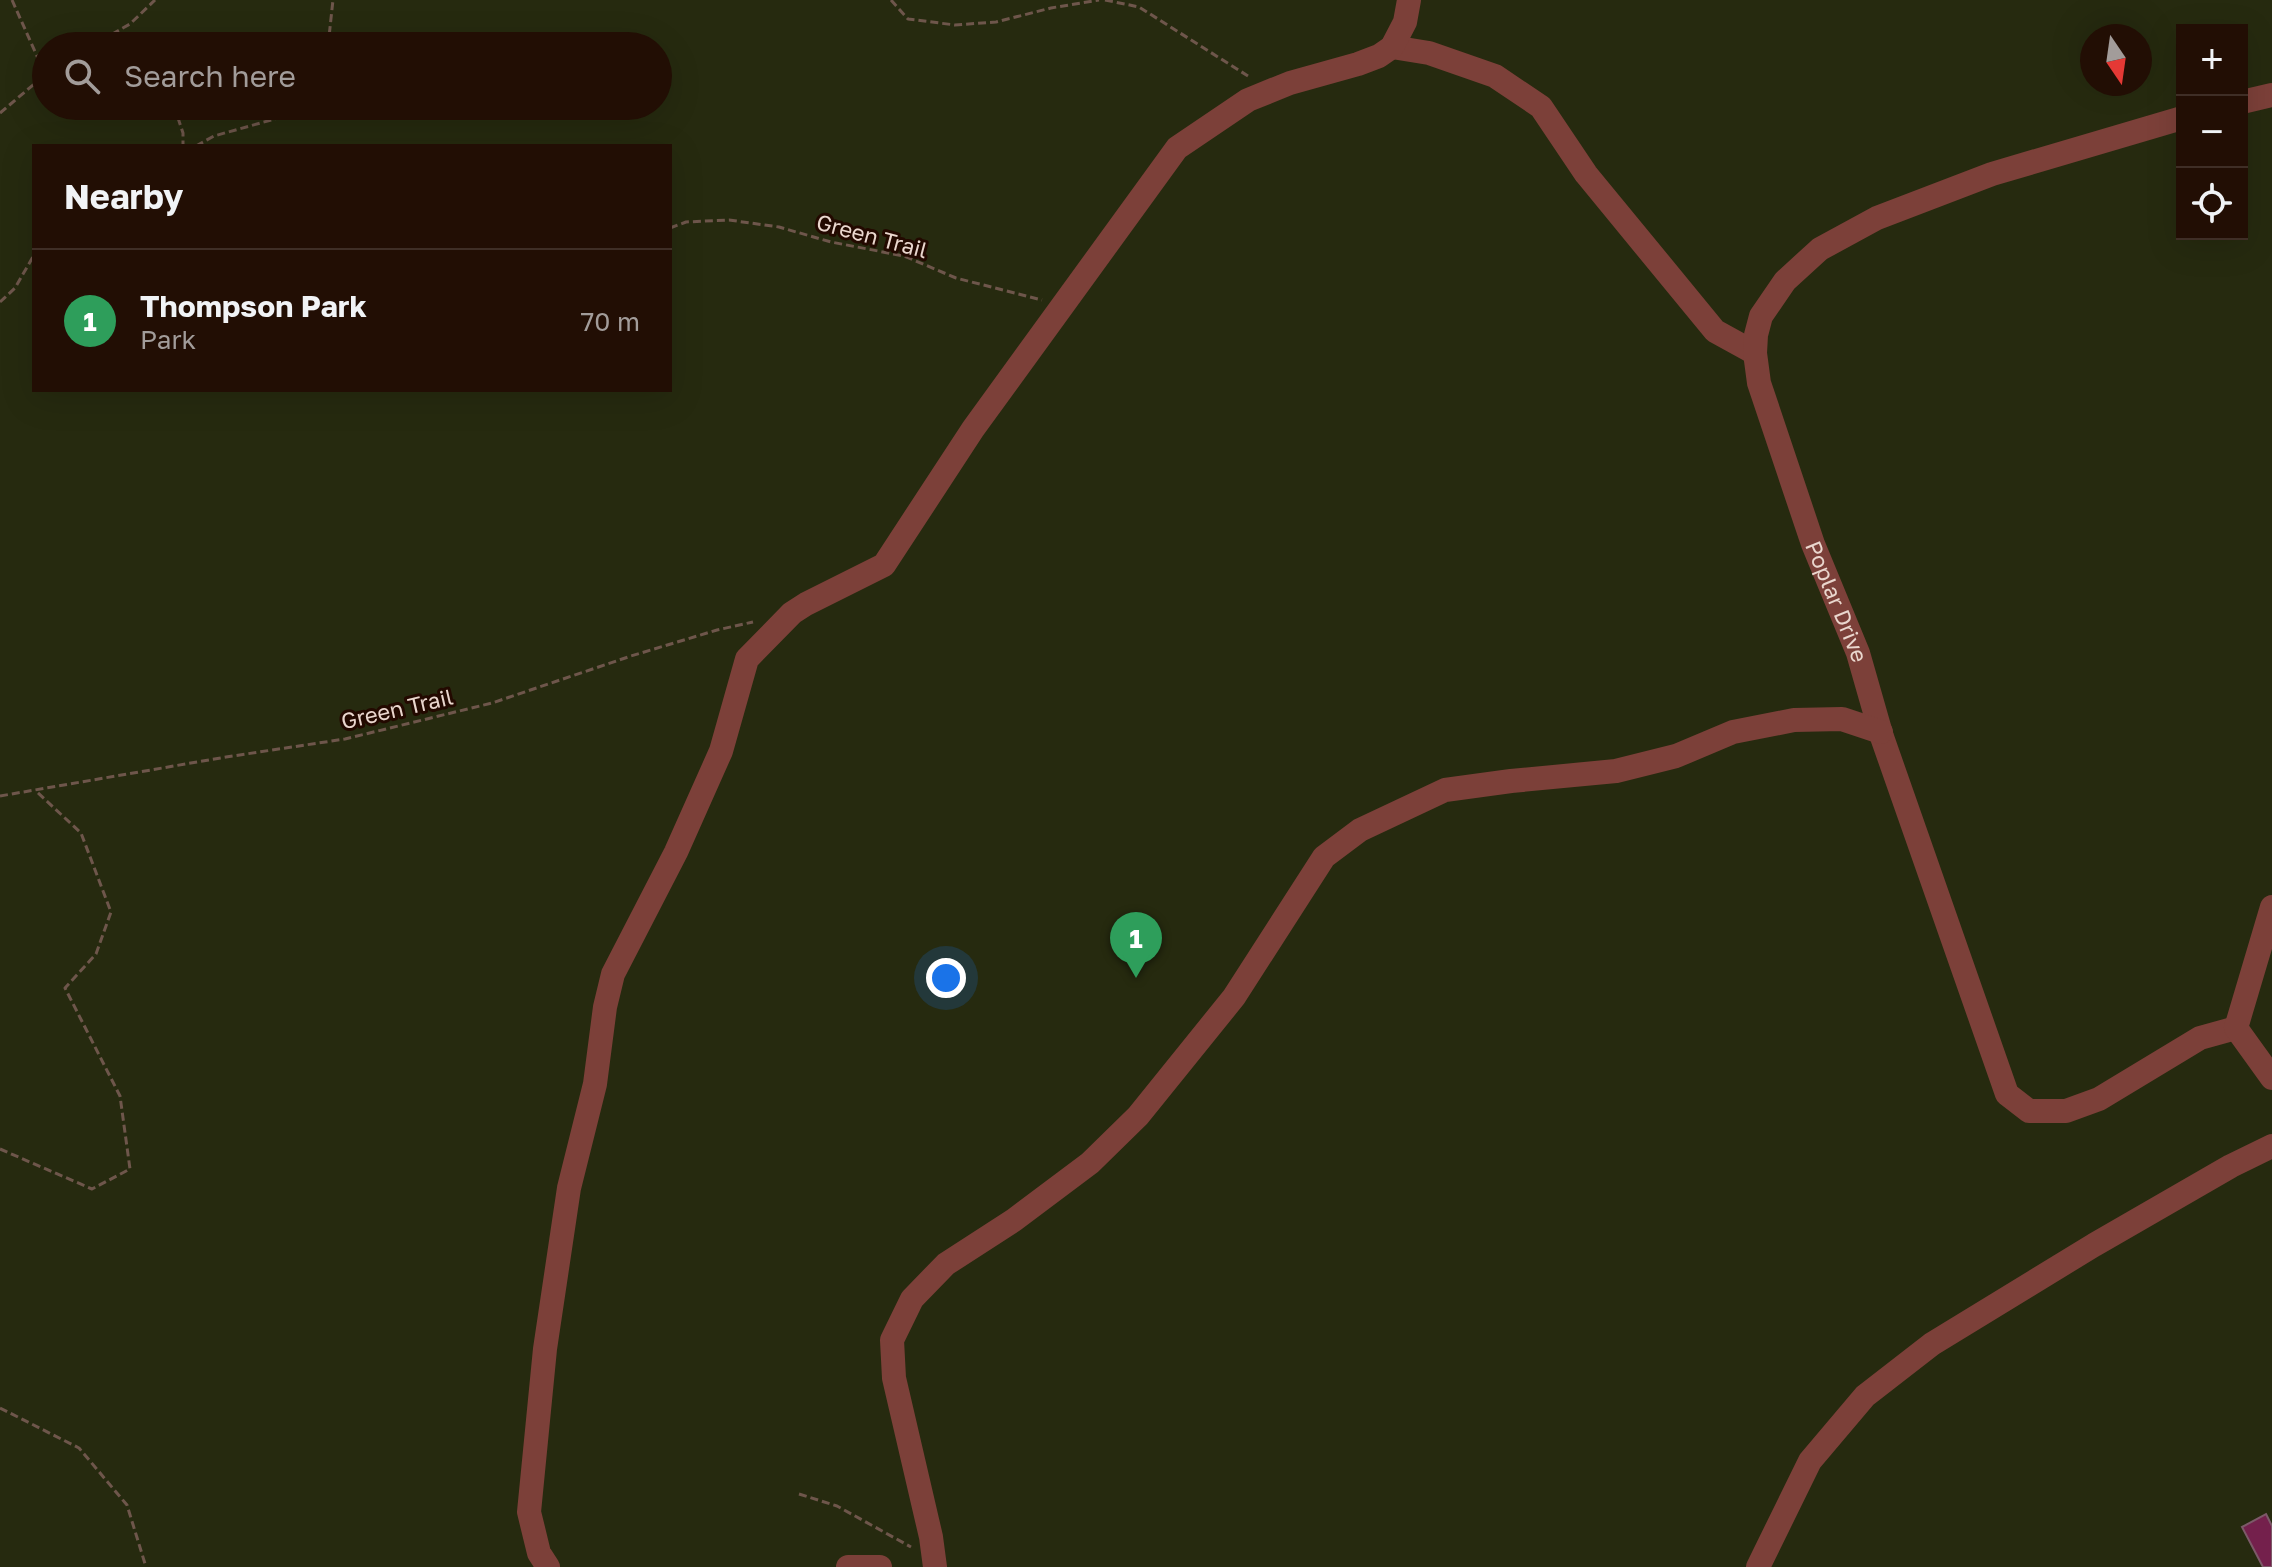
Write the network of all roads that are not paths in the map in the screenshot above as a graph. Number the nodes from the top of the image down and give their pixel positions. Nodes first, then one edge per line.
1 (1409, 0) edge
2 (1392, 47) junction
3 (2272, 95) edge
4 (2248, 101) edge
5 (2176, 120) edge
6 (1755, 353) junction
7 (1881, 732) junction
8 (2272, 907) edge
9 (2236, 1028) junction
10 (2272, 1078) edge
11 (2272, 1146) edge
12 (934, 1564) edge
13 (548, 1567) edge
14 (848, 1567) edge
15 (880, 1567) edge
16 (1758, 1567) edge

1 - 2 street
2 - 6 street
2 - 13 street
3 - 4 street
5 - 6 street, Poplar Drive
6 - 7 street, Poplar Drive
7 - 9 street, Poplar Drive
7 - 12 street
8 - 9 street
9 - 10 street
11 - 16 street
14 - 15 street

